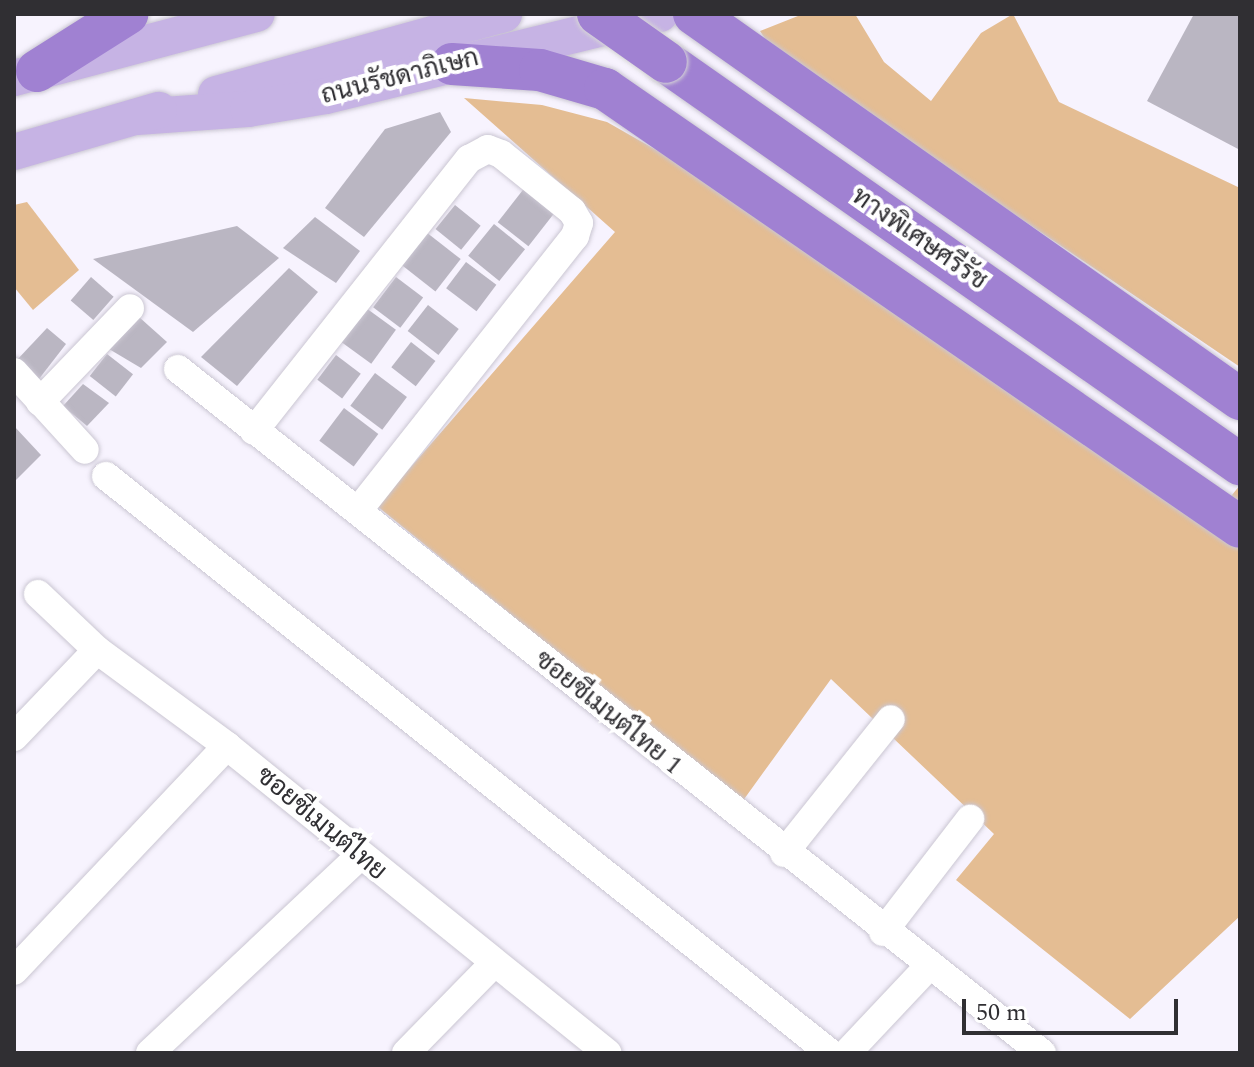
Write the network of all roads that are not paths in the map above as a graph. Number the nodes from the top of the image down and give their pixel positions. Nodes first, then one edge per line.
1 (127, 14) edge
2 (257, 14) edge
3 (504, 14) edge
4 (598, 14) edge
5 (660, 14) edge
6 (694, 14) edge
7 (217, 21) edge
8 (452, 64) junction
9 (26, 74) edge
10 (137, 117) junction
11 (14, 152) edge
12 (130, 308) dead end
13 (178, 369) dead end
14 (14, 372) edge
15 (1240, 399) edge
16 (40, 402) junction
17 (254, 431) junction
18 (85, 450) dead end
19 (1240, 464) edge
20 (106, 476) dead end
21 (358, 511) junction
22 (1240, 527) edge
23 (38, 594) dead end
24 (97, 650) junction
25 (891, 719) dead end
26 (14, 737) edge
27 (227, 746) junction
28 (970, 819) dead end
29 (784, 853) junction
30 (359, 857) junction
31 (883, 932) junction
32 (494, 963) junction
33 (928, 967) junction
34 (14, 971) edge
35 (150, 1053) edge
36 (406, 1053) edge
37 (607, 1053) edge
38 (830, 1053) edge
39 (847, 1053) edge
40 (1042, 1053) edge

1 - 9 highway
2 - 7 main road
3 - 10 main road, ถนนรัชดาภิเษก
4 - 19 highway, ทางพิเศษศรีรัช, bridge
5 - 8 main road, ถนนรัชดาภิเษก
6 - 15 highway, ทางพิเศษศรีรัช
7 - 9 main road
8 - 10 main road, ถนนรัชดาภิเษก
8 - 22 highway
10 - 11 main road, ถนนรัชดาภิเษก
12 - 16 street
13 - 17 street, ซอยซีเมนต์ไทย 1
14 - 16 street
16 - 18 street
17 - 21 street, ซอยซีเมนต์ไทย 1
17 - 21 street
20 - 38 street
21 - 29 street, ซอยซีเมนต์ไทย 1
23 - 24 street, ซอยซีเมนต์ไทย
24 - 26 street
24 - 27 street, ซอยซีเมนต์ไทย
25 - 29 street
27 - 30 street, ซอยซีเมนต์ไทย
27 - 34 street
28 - 31 street
29 - 31 street, ซอยซีเมนต์ไทย 1
30 - 32 street, ซอยซีเมนต์ไทย
30 - 35 street
31 - 33 street, ซอยซีเมนต์ไทย 1
32 - 36 street
32 - 37 street, ซอยซีเมนต์ไทย
33 - 39 street
33 - 40 street, ซอยซีเมนต์ไทย 1

